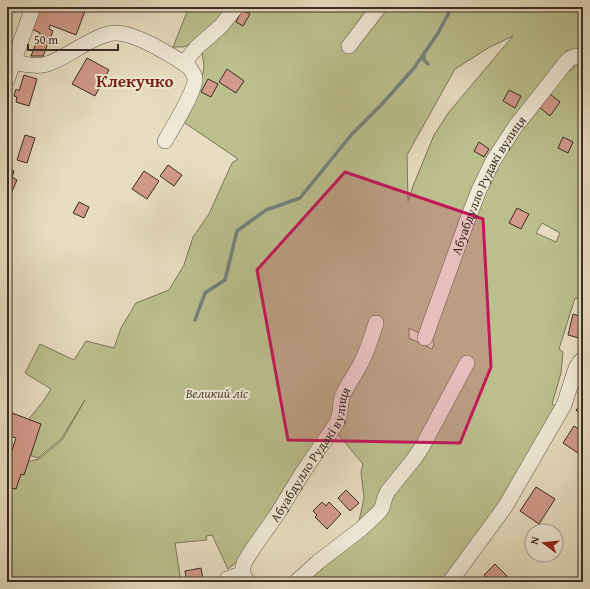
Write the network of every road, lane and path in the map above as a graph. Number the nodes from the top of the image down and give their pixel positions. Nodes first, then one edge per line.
1 (33, 7) edge
2 (236, 7) edge
3 (379, 7) edge
4 (349, 46) dead end
5 (583, 57) edge
6 (13, 62) junction
7 (184, 63) junction
8 (7, 80) edge
9 (165, 141) dead end
10 (376, 323) dead end
11 (425, 338) dead end
12 (583, 359) edge
13 (467, 363) dead end
14 (245, 578) edge
15 (227, 579) dead end
16 (296, 582) edge
17 (450, 582) edge

1 - 6 street
2 - 7 street
3 - 4 street
5 - 11 street, Абуабдулло Рудакі вулиця
6 - 7 street
6 - 8 street
7 - 9 street
10 - 14 street, Абуабдулло Рудакі вулиця
12 - 17 street
13 - 16 street
14 - 15 street

